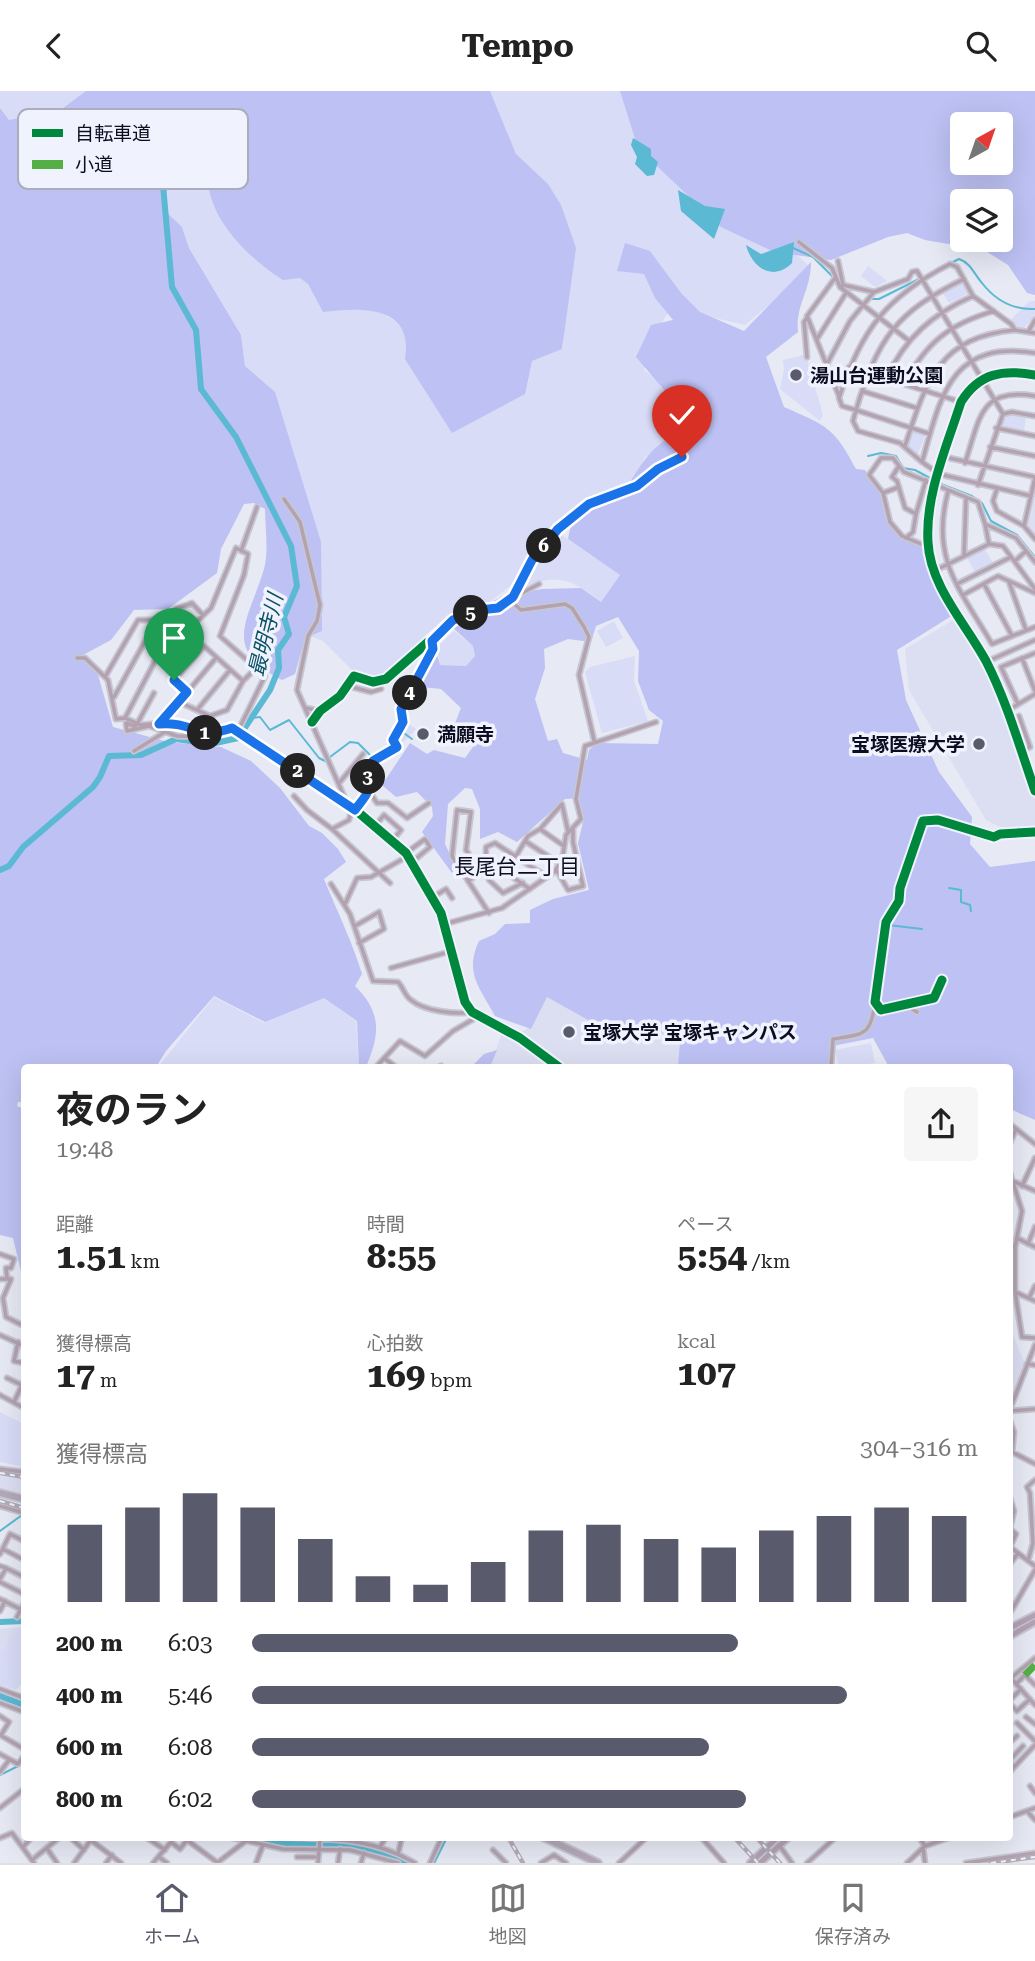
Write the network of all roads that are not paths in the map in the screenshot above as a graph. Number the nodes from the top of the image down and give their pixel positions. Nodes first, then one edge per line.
1 (799, 242) dead end
2 (838, 261) dead end
3 (834, 278) junction
4 (922, 278) junction
5 (964, 279) junction
6 (874, 292) junction
7 (846, 293) junction
8 (932, 295) junction
9 (973, 296) junction
10 (862, 305) junction
11 (994, 311) junction
12 (942, 312) junction
13 (808, 317) junction
14 (878, 317) junction
15 (1035, 320) edge
16 (893, 328) junction
17 (952, 328) junction
18 (1014, 330) junction
19 (1028, 332) junction
20 (1035, 333) edge
21 (817, 339) junction
22 (908, 340) junction
23 (961, 345) junction
24 (1035, 353) edge
25 (807, 357) dead end
26 (972, 361) junction
27 (827, 364) junction
28 (849, 367) junction
29 (867, 374) junction
30 (1035, 375) edge
31 (886, 379) junction
32 (983, 379) junction
33 (904, 384) junction
34 (923, 390) junction
35 (862, 391) junction
36 (941, 396) junction
37 (1035, 396) edge
38 (839, 398) junction
39 (994, 398) junction
40 (961, 402) junction
41 (917, 408) junction
42 (856, 410) junction
43 (1003, 414) junction
44 (1035, 416) edge
45 (911, 427) junction
46 (996, 428) junction
47 (930, 434) junction
48 (1035, 436) edge
49 (905, 446) junction
50 (990, 447) junction
51 (1035, 456) edge
52 (682, 457) dead end
53 (945, 457) junction
54 (922, 462) junction
55 (965, 463) junction
56 (899, 466) junction
57 (984, 467) junction
58 (939, 474) junction
59 (1035, 477) edge
60 (926, 480) junction
61 (936, 483) junction
62 (978, 485) junction
63 (899, 487) junction
64 (997, 489) junction
65 (948, 491) junction
66 (883, 493) junction
67 (1031, 496) junction
68 (284, 499) dead end
69 (966, 499) junction
70 (257, 507) dead end
71 (916, 514) junction
72 (985, 524) junction
73 (1024, 526) junction
74 (906, 538) junction
75 (1035, 539) edge
76 (928, 543) junction
77 (989, 544) junction
78 (241, 551) junction
79 (1026, 551) junction
80 (964, 556) junction
81 (1013, 559) junction
82 (1035, 562) edge
83 (946, 564) junction
84 (988, 568) junction
85 (934, 571) junction
86 (994, 578) junction
87 (1009, 581) junction
88 (539, 584) dead end
89 (956, 584) junction
90 (984, 584) junction
91 (1035, 591) edge
92 (963, 595) junction
93 (203, 615) junction
94 (164, 620) junction
95 (1035, 627) edge
96 (1026, 630) junction
97 (1011, 634) junction
98 (1035, 640) edge
99 (432, 641) junction
100 (1035, 653) edge
101 (996, 657) junction
102 (1021, 657) junction
103 (77, 658) dead end
104 (217, 658) junction
105 (986, 662) junction
106 (1001, 667) junction
107 (256, 668) junction
108 (230, 670) junction
109 (104, 677) junction
110 (243, 681) junction
111 (348, 685) junction
112 (381, 689) dead end
113 (155, 692) dead end
114 (187, 692) junction
115 (1035, 693) edge
116 (113, 699) junction
117 (179, 702) junction
118 (1017, 706) junction
119 (306, 708) junction
120 (197, 711) junction
121 (320, 711) junction
122 (1007, 711) junction
123 (1019, 716) dead end
124 (125, 718) junction
125 (312, 722) junction
126 (656, 722) dead end
127 (137, 724) junction
128 (159, 724) junction
129 (238, 731) junction
130 (165, 732) junction
131 (213, 734) junction
132 (594, 741) junction
133 (134, 751) dead end
134 (1021, 751) junction
135 (363, 754) dead end
136 (339, 783) junction
137 (369, 791) junction
138 (1035, 791) edge
139 (294, 796) dead end
140 (429, 803) dead end
141 (352, 807) junction
142 (375, 826) junction
143 (573, 828) junction
144 (332, 829) junction
145 (540, 829) junction
146 (568, 831) junction
147 (1035, 832) edge
148 (392, 841) junction
149 (525, 841) junction
150 (564, 846) junction
151 (407, 855) junction
152 (516, 856) junction
153 (412, 862) junction
154 (492, 863) junction
155 (560, 864) junction
156 (556, 869) junction
157 (379, 872) junction
158 (547, 877) junction
159 (468, 881) junction
160 (390, 883) dead end
161 (523, 883) junction
162 (331, 884) dead end
163 (530, 889) junction
164 (433, 897) junction
165 (452, 898) dead end
166 (345, 904) junction
167 (489, 913) junction
168 (445, 924) junction
169 (354, 927) junction
170 (359, 943) junction
171 (452, 951) junction
172 (391, 968) dead end
173 (942, 980) dead end
174 (875, 1002) junction
175 (903, 1004) junction
176 (472, 1012) junction
177 (917, 1012) dead end
178 (478, 1016) junction
179 (384, 1058) junction
180 (379, 1064) edge
181 (392, 1064) edge
182 (555, 1064) edge
183 (831, 1064) edge
184 (1013, 1126) edge
185 (1016, 1129) junction
186 (1013, 1136) edge
187 (1035, 1144) edge
188 (1035, 1158) edge
189 (1013, 1181) joint
190 (1022, 1185) junction
191 (1035, 1191) edge
192 (1013, 1199) edge
193 (1018, 1199) junction
194 (1035, 1227) edge
195 (1017, 1238) junction
196 (1028, 1244) junction
197 (1015, 1247) joint
198 (1035, 1247) edge
199 (0, 1254) edge
200 (0, 1267) edge
201 (6, 1268) junction
202 (1013, 1270) edge
203 (0, 1279) edge
204 (7, 1279) junction
205 (1013, 1285) edge
206 (1035, 1286) edge
207 (1015, 1292) junction
208 (1, 1298) edge
209 (1029, 1298) junction
210 (1035, 1301) edge
211 (0, 1317) edge
212 (6, 1317) junction
213 (21, 1324) edge
214 (0, 1335) edge
215 (1035, 1338) edge
216 (18, 1342) junction
217 (21, 1344) edge
218 (1035, 1345) edge
219 (21, 1362) edge
220 (1027, 1364) junction
221 (1035, 1365) edge
222 (7, 1378) dead end
223 (21, 1384) edge
224 (21, 1390) edge
225 (0, 1395) edge
226 (14, 1402) junction
227 (1013, 1402) edge
228 (21, 1406) edge
229 (1035, 1409) edge
230 (1013, 1410) edge
231 (1013, 1453) edge
232 (1035, 1464) edge
233 (0, 1469) edge
234 (21, 1472) edge
235 (1035, 1480) edge
236 (0, 1493) edge
237 (21, 1498) edge
238 (0, 1506) edge
239 (21, 1512) edge
240 (21, 1540) edge
241 (2, 1549) junction
242 (1013, 1549) edge
243 (1018, 1553) junction
244 (0, 1555) edge
245 (21, 1558) edge
246 (1013, 1560) edge
247 (1028, 1561) junction
248 (0, 1566) edge
249 (6, 1568) junction
250 (1035, 1568) edge
251 (21, 1576) edge
252 (0, 1581) edge
253 (21, 1592) edge
254 (0, 1599) edge
255 (5, 1601) junction
256 (1013, 1608) edge
257 (21, 1609) edge
258 (0, 1611) edge
259 (21, 1612) edge
260 (17, 1617) dead end
261 (1034, 1618) edge
262 (1013, 1628) edge
263 (1013, 1634) edge
264 (1035, 1658) edge
265 (1013, 1676) edge
266 (1013, 1681) edge
267 (1016, 1684) junction
268 (1035, 1685) edge
269 (0, 1689) edge
270 (1021, 1689) junction
271 (21, 1697) edge
272 (1013, 1698) edge
273 (1030, 1699) junction
274 (0, 1703) edge
275 (1035, 1705) edge
276 (1013, 1706) edge
277 (21, 1711) edge
278 (0, 1717) edge
279 (1027, 1717) dead end
280 (1017, 1723) dead end
281 (1035, 1724) edge
282 (0, 1735) edge
283 (1017, 1736) dead end
284 (1013, 1739) edge
285 (1035, 1743) edge
286 (1023, 1746) dead end
287 (21, 1747) edge
288 (0, 1754) edge
289 (1013, 1758) edge
290 (9, 1760) junction
291 (21, 1760) edge
292 (1014, 1767) edge
293 (0, 1772) edge
294 (1030, 1786) dead end
295 (21, 1791) edge
296 (1035, 1793) edge
297 (0, 1808) edge
298 (1035, 1808) edge
299 (1027, 1811) junction
300 (1013, 1816) edge
301 (1035, 1820) edge
302 (1, 1836) edge
303 (28, 1841) edge
304 (56, 1841) edge
305 (74, 1841) edge
306 (91, 1841) edge
307 (94, 1841) edge
308 (152, 1841) edge
309 (186, 1841) edge
310 (188, 1841) edge
311 (248, 1841) edge
312 (252, 1841) edge
313 (320, 1841) edge
314 (338, 1841) edge
315 (363, 1841) edge
316 (384, 1841) edge
317 (401, 1841) edge
318 (440, 1841) edge
319 (551, 1841) edge
320 (643, 1841) edge
321 (705, 1841) edge
322 (776, 1841) edge
323 (776, 1841) edge
324 (778, 1841) edge
325 (832, 1841) edge
326 (921, 1841) edge
327 (940, 1841) edge
328 (370, 1843) joint
329 (263, 1845) junction
330 (23, 1847) junction
331 (380, 1847) junction
332 (924, 1847) junction
333 (297, 1848) junction
334 (320, 1849) junction
335 (339, 1849) junction
336 (48, 1850) junction
337 (85, 1850) junction
338 (165, 1850) junction
339 (493, 1850) dead end
340 (364, 1853) junction
341 (1035, 1853) edge
342 (398, 1854) junction
343 (111, 1855) junction
344 (159, 1857) junction
345 (297, 1857) junction
346 (315, 1857) dead end
347 (564, 1861) edge
348 (33, 1862) edge
349 (57, 1863) edge
350 (74, 1863) edge
351 (106, 1863) edge
352 (121, 1863) edge
353 (153, 1863) edge
354 (167, 1863) edge
355 (217, 1863) edge
356 (256, 1863) edge
357 (296, 1863) edge
358 (318, 1863) edge
359 (338, 1863) edge
360 (361, 1863) edge
361 (398, 1863) edge
362 (415, 1863) edge
363 (430, 1863) edge
364 (506, 1863) edge
365 (541, 1863) edge
366 (598, 1863) edge
367 (619, 1863) edge
368 (724, 1863) edge
369 (750, 1863) edge
370 (761, 1863) edge
371 (792, 1863) edge
372 (807, 1863) edge
373 (907, 1863) edge
374 (925, 1863) edge
375 (966, 1863) edge

1 - 3 street
2 - 6 street
3 - 7 street
3 - 13 street
4 - 5 street
4 - 6 street
4 - 8 street
4 - 14 street
5 - 8 street
5 - 9 street
6 - 10 street
7 - 10 street
7 - 21 street
8 - 12 street
8 - 16 street
9 - 11 street
9 - 12 street
10 - 14 street
10 - 27 street
11 - 17 street
11 - 18 street
12 - 17 street
12 - 22 street
13 - 21 street
13 - 25 street
14 - 16 street
14 - 28 street
15 - 19 street
16 - 22 street
16 - 29 street
17 - 23 street
17 - 33 street
18 - 19 street
18 - 23 street
19 - 20 street
21 - 27 street
22 - 31 street
23 - 26 street
23 - 34 street
24 - 26 street
26 - 32 street
26 - 36 street
27 - 38 street
28 - 29 street
28 - 38 street
29 - 31 street
29 - 35 street
30 - 32 street
31 - 33 street
32 - 39 street
32 - 40 street
33 - 34 street
34 - 36 street
34 - 41 street
35 - 41 street
35 - 42 street
36 - 40 street
36 - 47 street
37 - 39 street
38 - 42 street
39 - 43 street
39 - 55 street
40 - 53 street
41 - 45 street
42 - 45 street
42 - 49 street
43 - 44 street
43 - 46 street
45 - 47 street
45 - 49 street
46 - 48 street
46 - 50 street
47 - 54 street
49 - 54 street
50 - 51 street
50 - 57 street
52 - 99 street
53 - 55 street
53 - 58 street
54 - 58 street
55 - 57 street
56 - 60 street
56 - 63 street
56 - 66 street
57 - 59 street
57 - 62 street
58 - 61 street
58 - 62 street
59 - 67 street
60 - 61 street
60 - 71 street
61 - 65 street
61 - 76 street
62 - 64 street
63 - 66 street
63 - 71 street
64 - 67 street
64 - 73 street
65 - 69 street
65 - 83 street
66 - 74 street
67 - 73 street
68 - 119 street
69 - 72 street
69 - 80 street
70 - 78 street
71 - 74 street
72 - 77 street
72 - 79 street
73 - 75 street
74 - 76 street
76 - 85 street
77 - 80 street
77 - 81 street
78 - 93 street
78 - 107 street
79 - 81 street
79 - 82 street
80 - 83 street
81 - 84 street
81 - 91 street
83 - 85 street
83 - 89 street
84 - 86 street
84 - 89 street
85 - 105 street
86 - 87 street
86 - 90 street
87 - 91 street
87 - 96 street
88 - 132 street
89 - 92 street
90 - 92 street
90 - 97 street
92 - 97 street
93 - 94 street
93 - 124 street
94 - 109 street
94 - 116 street
95 - 96 street
96 - 97 street
98 - 101 street
99 - 111 street
99 - 137 street
100 - 102 street
101 - 105 street
101 - 106 street
102 - 106 street
102 - 115 street
103 - 109 street
104 - 108 street
104 - 114 street
104 - 114 street
105 - 122 street
106 - 118 street
107 - 110 street
107 - 129 street
108 - 110 street
108 - 120 street
109 - 116 street
110 - 120 street
111 - 112 street
111 - 121 street
113 - 127 street
114 - 117 street
115 - 118 street
116 - 124 street
117 - 120 street
117 - 128 street
118 - 122 street
119 - 121 street
119 - 125 street
121 - 125 street
122 - 134 street
123 - 134 street
124 - 127 street
125 - 136 street
126 - 132 street
127 - 128 street
127 - 130 street
128 - 131 street
129 - 131 street
129 - 141 street
130 - 131 street
130 - 133 street
132 - 143 street
134 - 138 street
135 - 136 street
136 - 141 street
137 - 140 street
137 - 141 street
139 - 144 street
141 - 142 street
141 - 144 street
142 - 148 street
142 - 148 street
143 - 146 street
143 - 156 street
144 - 157 street
145 - 146 street
145 - 149 street
145 - 150 street
146 - 150 street
147 - 174 street
148 - 151 street
149 - 152 street
149 - 155 street
150 - 155 street
151 - 153 street
151 - 153 street
151 - 157 street
152 - 154 street
152 - 158 street
153 - 164 street
154 - 161 street
154 - 161 street
155 - 156 street
156 - 158 street
157 - 160 street
157 - 166 street
158 - 163 street
159 - 159 street
159 - 167 street
161 - 163 street
162 - 166 street
163 - 167 street
164 - 165 street
164 - 168 street
166 - 169 street
167 - 168 street
168 - 171 street
169 - 170 street
169 - 170 street
170 - 176 street
171 - 172 street
171 - 176 street
173 - 175 street
174 - 175 street
174 - 183 street
175 - 177 street
176 - 178 street
178 - 179 street
178 - 182 street
179 - 180 street
179 - 181 street
184 - 185 street
185 - 186 street
185 - 187 street
188 - 190 street
189 - 190 street
189 - 193 street
190 - 191 street
192 - 193 street
193 - 195 street
194 - 196 street
195 - 196 street
195 - 197 street
196 - 198 street
197 - 202 street
199 - 201 street
200 - 201 street
201 - 204 street
203 - 204 street
204 - 208 street
205 - 207 street
206 - 209 street
207 - 209 street
207 - 215 street
208 - 212 street
209 - 210 street
211 - 212 street
212 - 213 street
214 - 216 street
216 - 217 street
216 - 219 street
218 - 220 street
220 - 221 street
220 - 227 street
222 - 223 street
224 - 226 street
225 - 226 street
226 - 228 street
229 - 230 street
231 - 232 street
233 - 234 street
235 - 247 street
236 - 237 highway
238 - 239 street
240 - 241 street
241 - 244 street
241 - 245 street
242 - 243 street
243 - 246 street
243 - 247 street
247 - 250 street
248 - 249 street
249 - 251 street
249 - 252 street
250 - 256 street
252 - 253 street
254 - 255 street
255 - 257 street
255 - 258 street
259 - 260 street
261 - 262 main road
261 - 263 main road
264 - 265 street
266 - 267 street
267 - 268 street
267 - 270 street
269 - 271 street
270 - 272 street
270 - 273 street
273 - 275 street
273 - 276 street
274 - 277 street
278 - 282 street
279 - 281 street
280 - 285 street
282 - 287 street
283 - 284 street
285 - 292 street
286 - 289 street
288 - 290 street
290 - 291 street
290 - 293 street
294 - 296 street
295 - 297 street
298 - 299 street
299 - 300 street
299 - 301 street
302 - 330 street
303 - 330 street
304 - 336 street
305 - 337 street
306 - 337 street
307 - 343 street
308 - 338 street
309 - 338 street
310 - 355 street
311 - 355 street
312 - 329 street
313 - 334 street
314 - 335 street
315 - 328 street
316 - 331 street
317 - 342 street
318 - 363 street
319 - 366 highway
320 - 367 street
321 - 368 street
322 - 369 main road
323 - 370 main road
324 - 371 street
325 - 372 street
326 - 332 street
327 - 332 street
328 - 331 street
329 - 333 street
329 - 356 street
330 - 348 street
331 - 342 street
332 - 373 street
332 - 374 street
333 - 334 street
333 - 345 street
334 - 335 street
334 - 358 street
335 - 340 street
335 - 359 street
336 - 348 street
336 - 349 street
337 - 350 street
338 - 344 street
339 - 364 street
340 - 360 street
340 - 361 street
341 - 375 street
342 - 362 street
343 - 351 street
343 - 352 street
344 - 353 street
344 - 354 street
345 - 346 street
345 - 357 street
347 - 365 street

